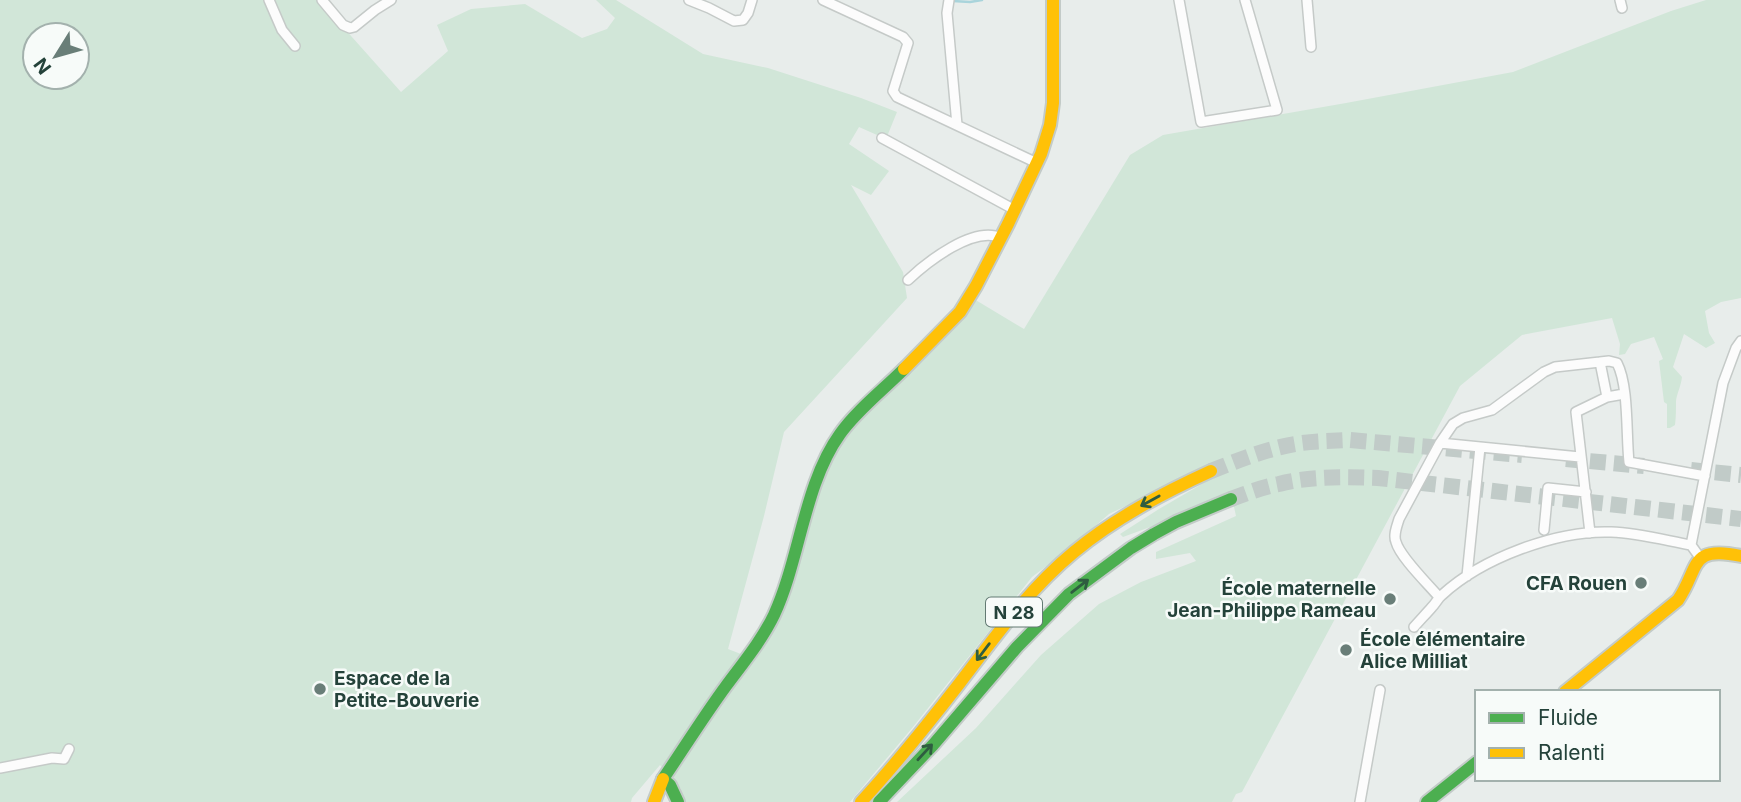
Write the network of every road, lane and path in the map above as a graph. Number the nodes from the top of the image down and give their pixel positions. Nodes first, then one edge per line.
1 (269, 0) edge
2 (322, 0) edge
3 (391, 0) edge
4 (689, 0) edge
5 (752, 0) edge
6 (823, 0) edge
7 (949, 0) edge
8 (1053, 0) edge
9 (1179, 0) edge
10 (1245, 0) edge
11 (1307, 0) edge
12 (295, 46) dead end
13 (1311, 47) dead end
14 (957, 125) junction
15 (882, 138) dead end
16 (1037, 163) junction
17 (1015, 210) junction
18 (1001, 238) junction
19 (908, 280) dead end
20 (1741, 341) edge
21 (1600, 362) junction
22 (1624, 394) junction
23 (1607, 397) junction
24 (1440, 443) junction
25 (1480, 447) junction
26 (1580, 457) junction
27 (1211, 471) tunnel mouth
28 (1705, 476) junction
29 (1586, 492) junction
30 (1231, 499) tunnel mouth
31 (1544, 530) dead end
32 (1590, 533) junction
33 (1690, 545) junction
34 (1741, 556) edge
35 (1701, 559) junction
36 (1468, 576) junction
37 (1439, 597) junction
38 (1414, 627) dead end
39 (1380, 690) dead end
40 (1567, 690) edge
41 (69, 749) dead end
42 (1475, 764) edge
43 (0, 768) edge
44 (667, 782) junction
45 (654, 802) edge
46 (665, 802) edge
47 (678, 802) edge
48 (861, 802) edge
49 (878, 802) edge
50 (1360, 802) edge
51 (1427, 802) edge

1 - 12 street
2 - 3 street
4 - 5 street
6 - 14 street
7 - 14 street
8 - 16 main road
9 - 10 street
11 - 13 street
14 - 16 street
15 - 17 street
16 - 17 main road
17 - 18 main road
18 - 19 street
18 - 44 main road
20 - 28 street
21 - 22 street
21 - 23 street
21 - 24 street
22 - 23 street
22 - 28 street
23 - 26 street
24 - 25 street
24 - 37 street
25 - 26 street
25 - 36 street
26 - 29 street
27 -> 48 main road, N 28
28 - 33 street
29 - 31 street
29 - 32 street
49 -> 30 main road, N 28
32 - 33 street
32 - 36 street
33 - 35 street
34 - 35 main road
35 - 40 main road
36 - 37 street
37 - 38 street
39 - 50 street
41 - 43 street
42 - 51 main road
44 - 45 main road
44 - 46 main road
44 - 47 main road

